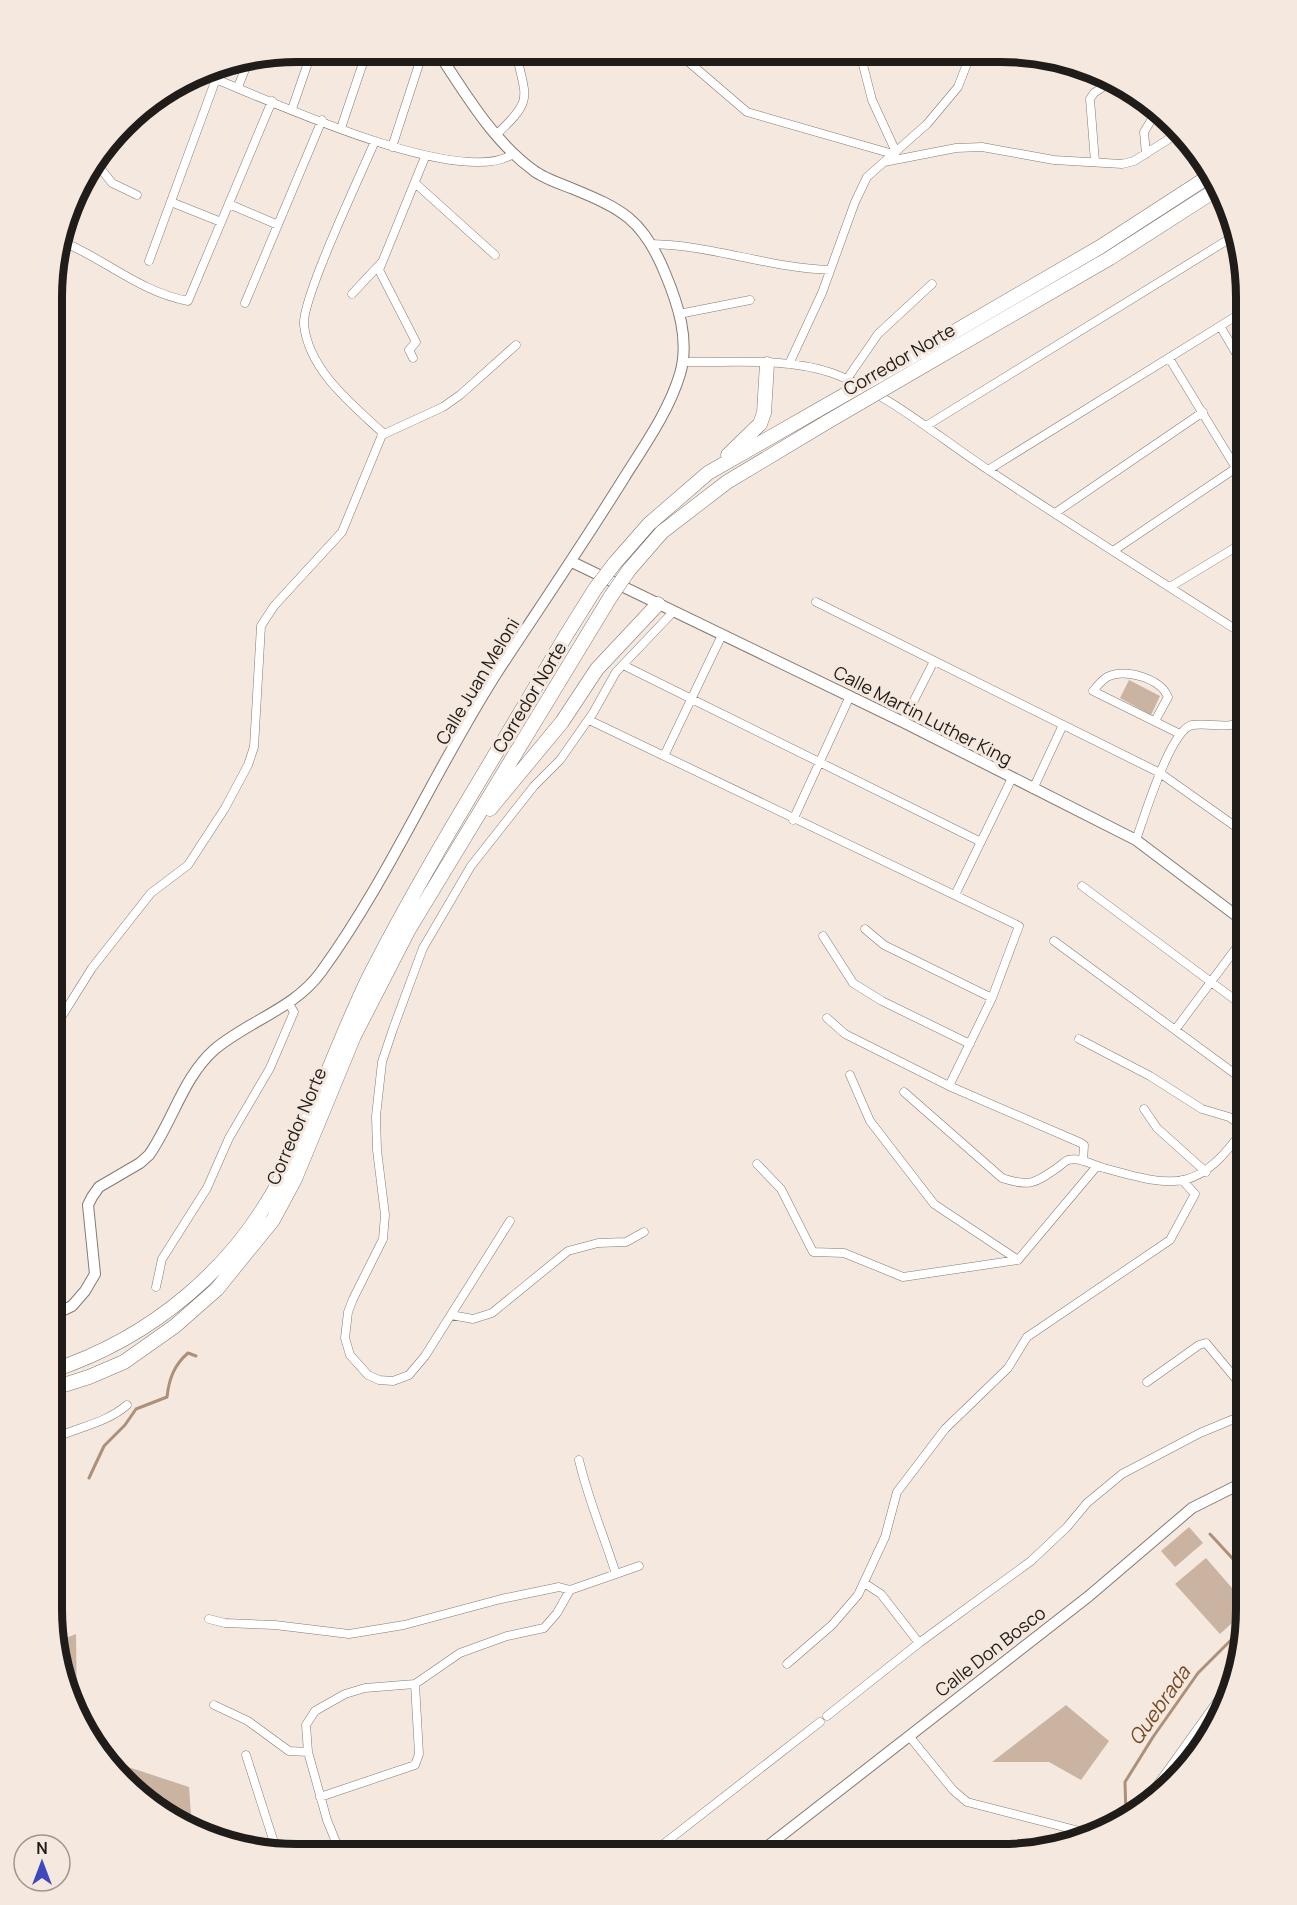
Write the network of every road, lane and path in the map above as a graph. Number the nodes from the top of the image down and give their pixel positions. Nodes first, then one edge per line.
1 (308, 62) edge
2 (363, 62) edge
3 (420, 62) edge
4 (445, 62) edge
5 (518, 62) edge
6 (689, 62) edge
7 (862, 62) edge
8 (968, 62) edge
9 (246, 67) edge
10 (211, 77) edge
11 (216, 79) junction
12 (1105, 86) edge
13 (238, 87) junction
14 (272, 101) junction
15 (292, 109) junction
16 (1153, 117) edge
17 (322, 120) junction
18 (341, 128) junction
19 (496, 135) junction
20 (1173, 137) edge
21 (375, 141) junction
22 (392, 147) junction
23 (895, 153) junction
24 (513, 154) junction
25 (1146, 154) junction
26 (425, 157) junction
27 (885, 162) junction
28 (1095, 162) junction
29 (99, 169) edge
30 (1204, 179) edge
31 (415, 183) junction
32 (1211, 193) edge
33 (137, 195) dead end
34 (171, 202) junction
35 (229, 204) junction
36 (221, 222) junction
37 (278, 225) junction
38 (1228, 240) edge
39 (68, 244) edge
40 (651, 244) junction
41 (495, 255) dead end
42 (149, 261) dead end
43 (382, 262) junction
44 (830, 270) junction
45 (932, 284) dead end
46 (352, 294) dead end
47 (750, 300) dead end
48 (245, 303) dead end
49 (679, 314) junction
50 (1236, 316) edge
51 (1220, 326) junction
52 (516, 345) dead end
53 (1236, 353) edge
54 (413, 358) dead end
55 (1169, 358) junction
56 (920, 360) junction
57 (682, 363) junction
58 (767, 364) junction
59 (789, 364) junction
60 (847, 379) junction
61 (1203, 412) junction
62 (926, 426) junction
63 (384, 434) junction
64 (988, 470) junction
65 (708, 473) junction
66 (1055, 513) junction
67 (1236, 547) edge
68 (1113, 551) junction
69 (572, 562) junction
70 (1170, 587) junction
71 (816, 602) dead end
72 (658, 604) junction
73 (674, 611) junction
74 (1236, 630) edge
75 (722, 635) junction
76 (934, 661) junction
77 (623, 665) junction
78 (850, 696) junction
79 (691, 699) junction
80 (588, 720) junction
81 (1155, 721) junction
82 (903, 722) junction
83 (1236, 724) edge
84 (1063, 725) junction
85 (1180, 734) junction
86 (664, 756) junction
87 (820, 763) junction
88 (1160, 773) junction
89 (1012, 778) junction
90 (1033, 789) junction
91 (794, 820) junction
92 (1236, 827) edge
93 (1136, 840) junction
94 (981, 842) junction
95 (462, 843) junction
96 (1082, 886) dead end
97 (955, 895) junction
98 (1236, 915) edge
99 (864, 929) dead end
100 (823, 936) dead end
101 (1054, 941) dead end
102 (1236, 949) edge
103 (1212, 982) junction
104 (992, 998) junction
105 (1236, 1000) edge
106 (289, 1004) junction
107 (62, 1016) edge
108 (827, 1018) dead end
109 (1175, 1030) junction
110 (1079, 1039) dead end
111 (970, 1044) junction
112 (850, 1075) dead end
113 (1236, 1075) edge
114 (949, 1086) junction
115 (904, 1092) dead end
116 (1144, 1109) dead end
117 (1236, 1122) edge
118 (1236, 1139) edge
119 (1083, 1161) junction
120 (757, 1164) dead end
121 (1097, 1166) junction
122 (1206, 1172) junction
123 (1182, 1180) junction
124 (510, 1221) dead end
125 (644, 1232) dead end
126 (1018, 1260) junction
127 (156, 1287) dead end
128 (62, 1311) edge
129 (452, 1315) junction
130 (62, 1367) edge
131 (1236, 1379) edge
132 (1147, 1382) dead end
133 (62, 1386) edge
134 (127, 1405) dead end
135 (1236, 1418) edge
136 (62, 1434) edge
137 (579, 1460) dead end
138 (1236, 1486) edge
139 (639, 1566) dead end
140 (616, 1574) junction
141 (864, 1582) junction
142 (570, 1590) junction
143 (209, 1619) dead end
144 (919, 1643) junction
145 (787, 1664) dead end
146 (415, 1684) junction
147 (1216, 1703) edge
148 (214, 1705) dead end
149 (909, 1736) junction
150 (308, 1752) junction
151 (246, 1755) dead end
152 (1160, 1782) edge
153 (320, 1797) junction
154 (1078, 1830) edge
155 (274, 1842) edge
156 (337, 1844) edge
157 (664, 1844) edge
158 (771, 1844) edge

1 - 15 street
2 - 18 street
3 - 22 street
4 - 19 main road, Calle Juan Meloni
5 - 19 street
6 - 23 street
7 - 23 street
8 - 23 street
9 - 13 street
10 - 11 street
11 - 13 street
11 - 34 street
12 - 28 street
13 - 14 street
14 - 15 street
14 - 35 street
15 - 17 street
16 - 25 street
17 - 18 street
17 - 37 street
18 - 21 street
19 - 24 main road, Calle Juan Meloni
20 - 25 street
21 - 22 street
21 - 63 street
22 - 26 street
23 - 27 street
24 - 26 street
24 - 40 main road, Calle Juan Meloni
25 - 28 street
26 - 31 street
27 - 28 street
27 - 44 street
29 - 33 street
30 - 56 highway, Corredor Norte
31 - 41 street
31 - 43 street
32 - 56 highway, Corredor Norte
34 - 36 street
34 - 42 street
35 - 36 street
35 - 37 street
36 - 39 street
37 - 48 street
38 - 62 street
40 - 44 street
40 - 49 main road, Calle Juan Meloni
43 - 46 street
43 - 54 street
44 - 59 street
45 - 60 street
47 - 49 street
49 - 57 main road, Calle Juan Meloni
50 - 51 street
51 - 53 street
51 - 55 street
52 - 63 street
55 - 61 street
55 - 64 street
56 - 65 highway, Corredor Norte, bridge
56 - 95 highway, Corredor Norte, bridge
57 - 58 street
57 - 69 main road, Calle Juan Meloni
58 - 59 street
58 - 65 highway
59 - 60 street
60 - 62 street
61 - 66 street
61 - 68 street
62 - 64 street
63 - 107 street
64 - 66 street
65 - 130 highway, Corredor Norte, bridge
66 - 68 street
67 - 70 street
68 - 70 street
69 - 72 main road, Calle Martin Luther King
69 - 106 main road, Calle Juan Meloni
70 - 74 street
71 - 76 street
72 - 73 main road, Calle Martin Luther King
72 - 95 highway
73 - 75 main road, Calle Martin Luther King
73 - 77 street
75 - 78 main road, Calle Martin Luther King
75 - 79 street
76 - 82 street
76 - 84 street
77 - 79 street
77 - 80 street
78 - 82 main road, Calle Martin Luther King
78 - 87 street
79 - 86 street
79 - 87 street
80 - 86 street
80 - 129 street
81 - 81 street
81 - 85 street
82 - 89 main road, Calle Martin Luther King
83 - 85 street
84 - 88 street
84 - 90 street
85 - 88 street
86 - 91 street
87 - 91 street
87 - 94 street
88 - 92 street
88 - 93 street
89 - 90 main road, Calle Martin Luther King
89 - 94 street
90 - 93 main road, Calle Martin Luther King
91 - 97 street
93 - 98 main road, Calle Martin Luther King
94 - 97 street
95 - 133 highway, Corredor Norte
96 - 103 street
97 - 104 street
99 - 104 street
100 - 111 street
101 - 109 street
102 - 103 street
103 - 105 street
103 - 109 street
104 - 111 street
106 - 127 street
106 - 128 main road, Calle Juan Meloni
108 - 114 street
109 - 113 street
110 - 117 street
111 - 114 street
112 - 126 street
114 - 119 street
115 - 119 street
116 - 122 street
118 - 122 street
119 - 121 street
120 - 126 street
121 - 123 street
121 - 126 street
122 - 123 street
123 - 141 street
124 - 129 street
125 - 129 street
131 - 132 street
134 - 136 street
135 - 144 street
137 - 140 street
138 - 149 main road, Calle Don Bosco
139 - 140 street
140 - 142 street
141 - 144 street
141 - 145 street
142 - 143 street
142 - 146 street
144 - 157 street
146 - 150 street
146 - 153 street
147 - 152 street
148 - 150 street
149 - 154 street
149 - 158 main road, Calle Don Bosco
150 - 153 street
151 - 155 street
153 - 156 street

